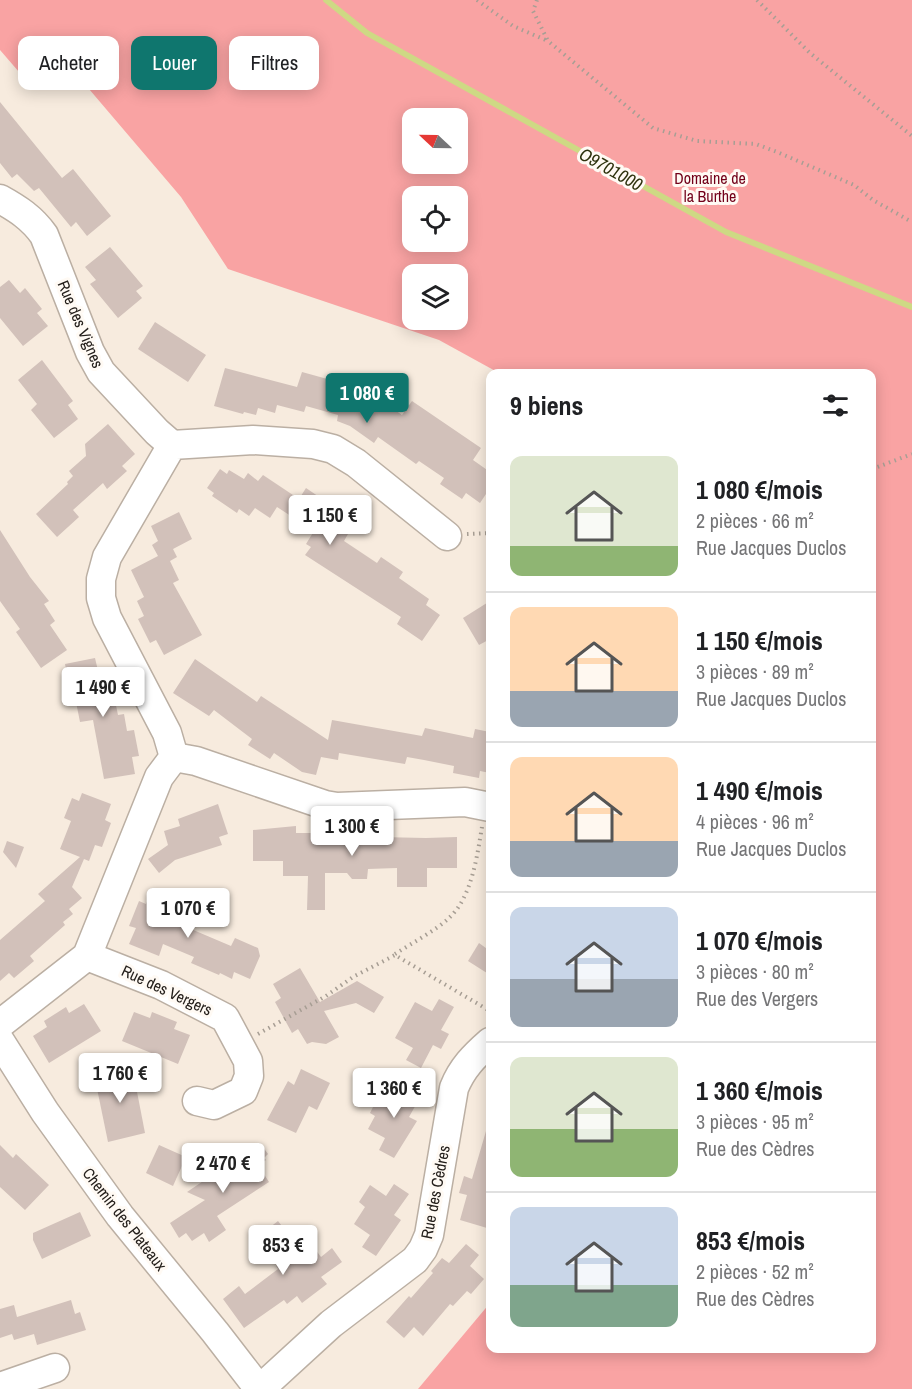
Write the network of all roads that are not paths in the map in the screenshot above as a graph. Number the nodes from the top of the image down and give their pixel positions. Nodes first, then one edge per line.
1 (0, 199) edge
2 (172, 445) junction
3 (447, 536) dead end
4 (174, 757) junction
5 (486, 806) edge
6 (87, 956) junction
7 (0, 1024) edge
8 (0, 1041) edge
9 (486, 1046) edge
10 (196, 1101) dead end
11 (55, 1368) dead end
12 (0, 1387) edge
13 (259, 1389) edge

1 - 2 street, Rue des Vignes
2 - 3 street
2 - 4 street
4 - 5 street
4 - 6 street
6 - 7 street
6 - 10 street, Rue des Vergers
8 - 13 street, Chemin des Plateaux
9 - 13 street, Rue des Cèdres
11 - 12 street

